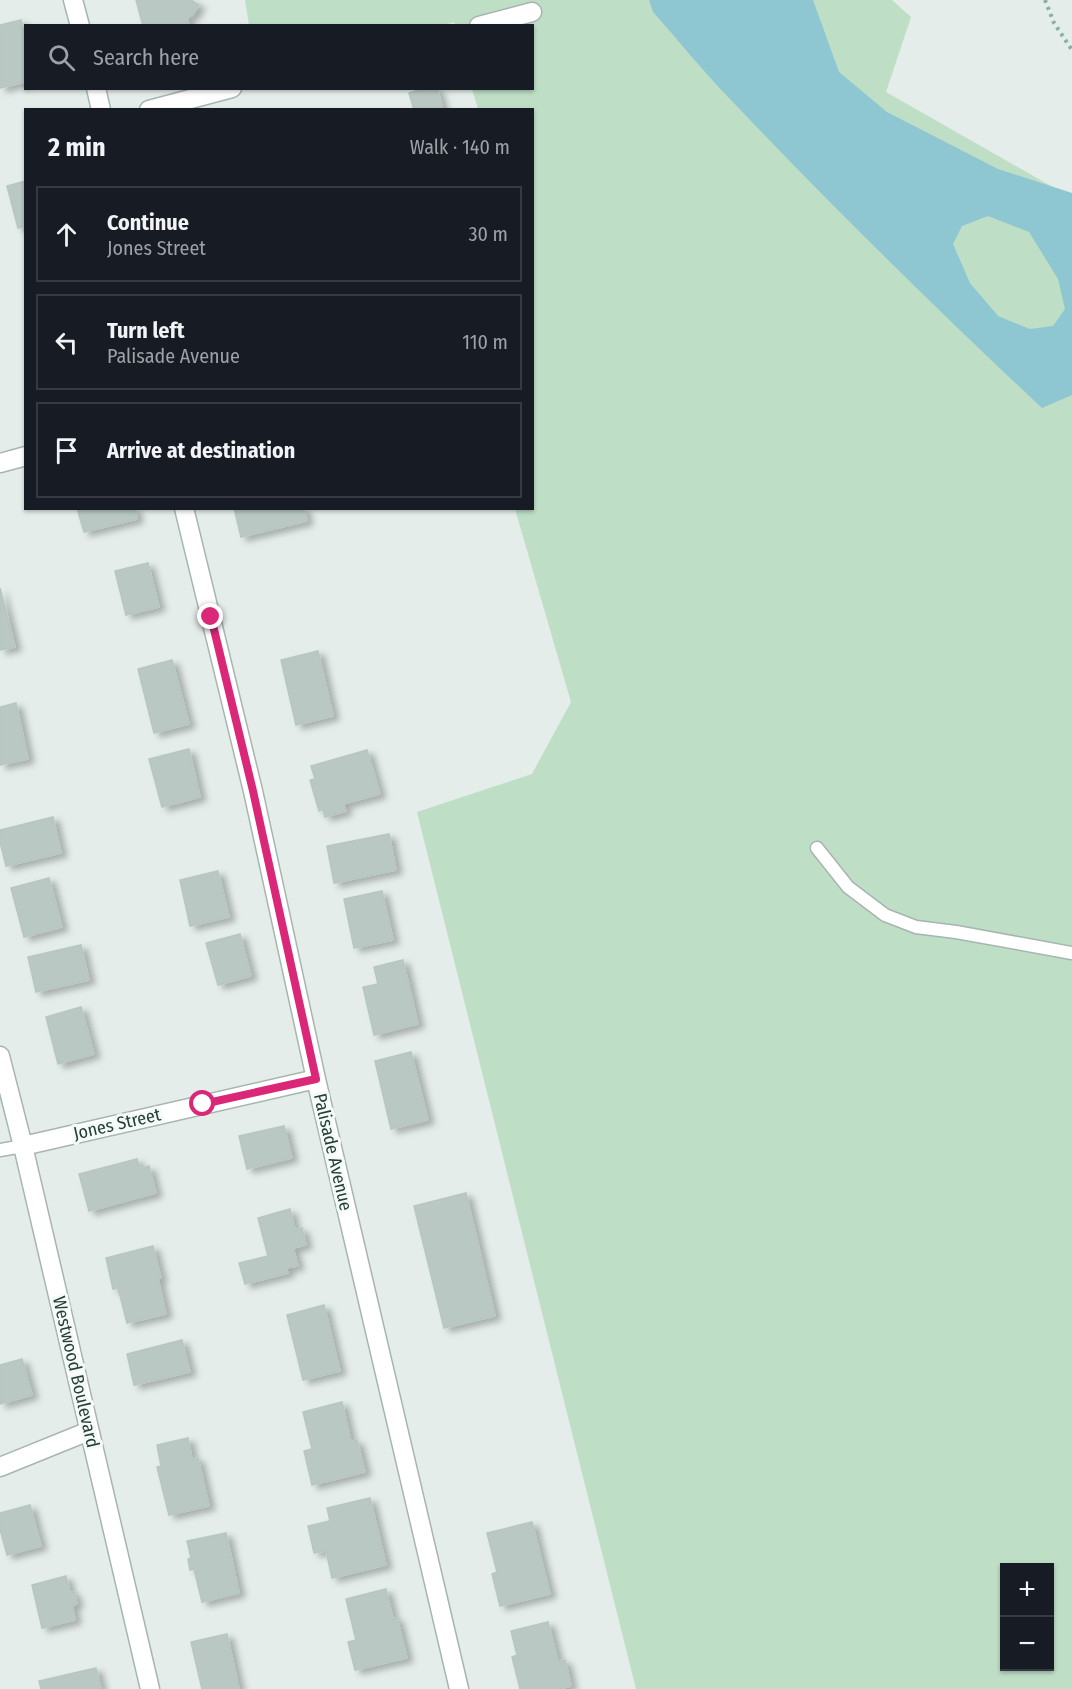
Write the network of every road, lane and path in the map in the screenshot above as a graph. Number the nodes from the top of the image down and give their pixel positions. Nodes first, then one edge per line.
1 (73, 0) edge
2 (1045, 0) edge
3 (532, 12) dead end
4 (79, 24) edge
5 (487, 24) edge
6 (1072, 51) edge
7 (96, 90) edge
8 (224, 90) edge
9 (101, 108) edge
10 (156, 108) edge
11 (24, 457) edge
12 (0, 463) edge
13 (184, 510) edge
14 (817, 848) dead end
15 (1072, 953) edge
16 (0, 1056) edge
17 (316, 1079) junction
18 (23, 1146) junction
19 (0, 1150) edge
20 (89, 1431) junction
21 (0, 1467) edge
22 (150, 1689) edge
23 (459, 1689) edge

1 - 4 street
2 - 6 path
3 - 5 street
7 - 9 street
8 - 10 street
11 - 12 street
13 - 17 street, Palisade Avenue
14 - 15 lane
16 - 18 street, Westwood Boulevard
17 - 18 street, Jones Street
17 - 23 street, Palisade Avenue
18 - 19 lane
18 - 20 street, Westwood Boulevard
20 - 21 street
20 - 22 street, Westwood Boulevard

